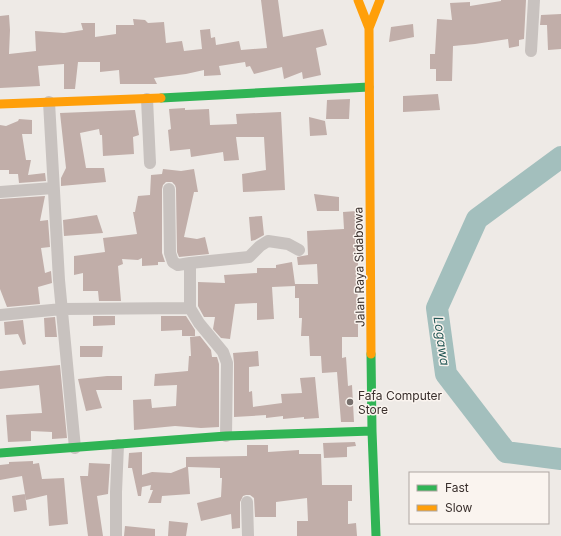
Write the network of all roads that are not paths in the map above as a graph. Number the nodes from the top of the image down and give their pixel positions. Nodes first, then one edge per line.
1 (358, 0) edge
2 (380, 0) edge
3 (534, 0) edge
4 (369, 28) junction
5 (531, 50) dead end
6 (369, 87) junction
7 (147, 98) junction
8 (49, 102) junction
9 (0, 104) edge
10 (150, 162) dead end
11 (53, 188) junction
12 (169, 189) dead end
13 (0, 192) edge
14 (299, 250) dead end
15 (190, 264) junction
16 (190, 308) junction
17 (62, 309) junction
18 (0, 316) edge
19 (372, 431) junction
20 (226, 436) junction
21 (118, 445) junction
22 (75, 448) junction
23 (0, 453) edge
24 (247, 502) dead end
25 (116, 536) edge
26 (248, 536) edge
27 (376, 536) edge

1 - 4 main road
2 - 4 main road, Jalan Raya Sidabowa
3 - 5 street
4 - 6 main road, Jalan Raya Sidabowa
6 - 7 main road
6 - 19 main road, Jalan Raya Sidabowa
7 - 8 main road
7 - 10 street
8 - 9 main road
8 - 11 street
11 - 13 street
11 - 17 street
12 - 15 street
14 - 15 street
15 - 16 street
16 - 17 street
16 - 20 street
17 - 18 street
17 - 22 street
19 - 20 main road
19 - 27 main road, Jalan Raya Sidabowa
20 - 21 main road
21 - 22 main road
21 - 25 street
22 - 23 main road
24 - 26 street

